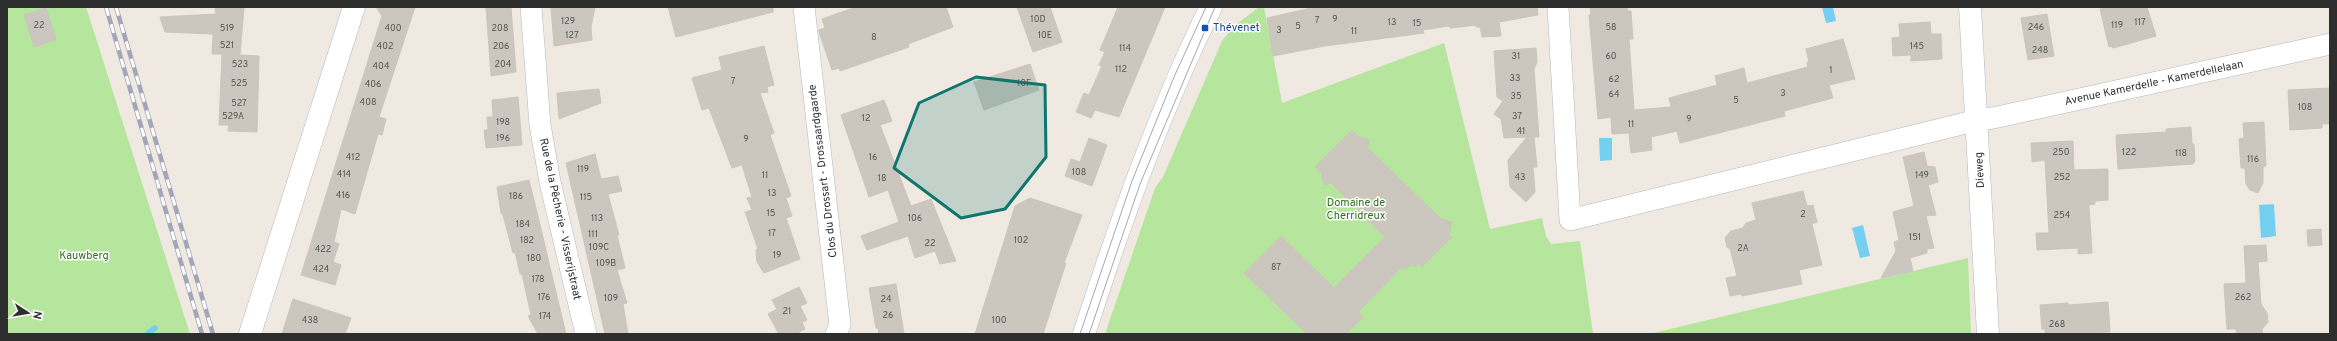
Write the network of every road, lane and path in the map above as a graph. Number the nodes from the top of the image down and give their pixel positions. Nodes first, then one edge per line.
1 (354, 7) edge
2 (531, 7) edge
3 (804, 7) edge
4 (1210, 7) edge
5 (1558, 7) edge
6 (1970, 7) edge
7 (2330, 44) edge
8 (1978, 120) junction
9 (250, 334) edge
10 (586, 334) edge
11 (836, 334) edge
12 (1084, 334) edge
13 (1988, 334) edge

1 - 9 street
2 - 10 street, Rue de la Pêcherie - Visserijstraat
3 - 11 street, Clos du Drossart - Drossaardgaarde
4 - 12 street
5 - 8 street, Avenue Kamerdelle - Kamerdellelaan
6 - 8 street, Dieweg
7 - 8 street, Avenue Kamerdelle - Kamerdellelaan
8 - 13 street, Dieweg

